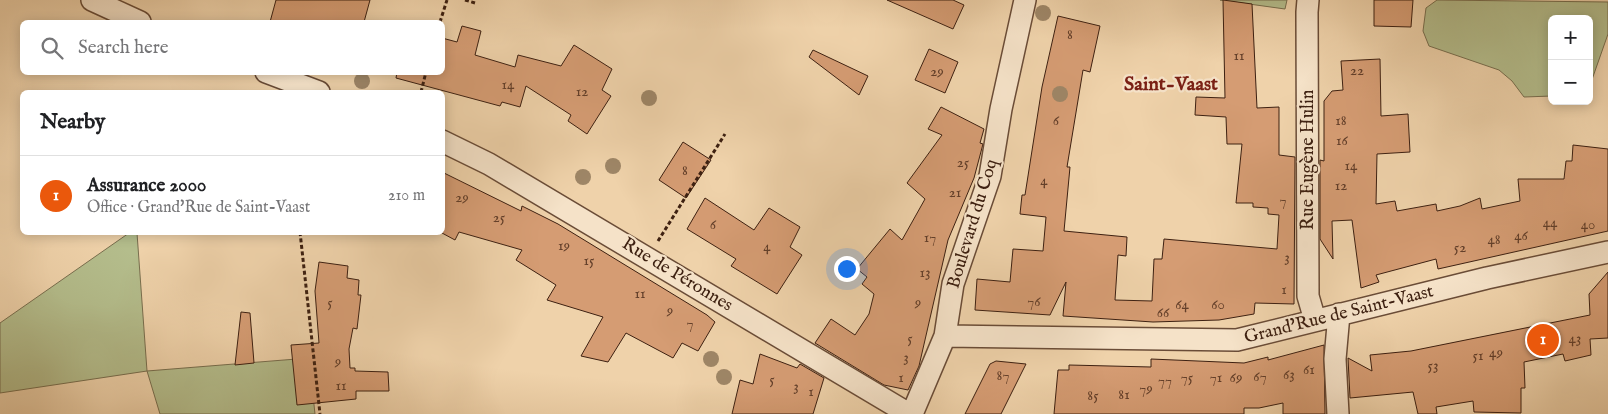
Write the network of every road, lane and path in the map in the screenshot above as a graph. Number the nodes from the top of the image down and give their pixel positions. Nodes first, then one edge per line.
1 (92, 0) edge
2 (447, 0) edge
3 (465, 0) edge
4 (1025, 0) edge
5 (1308, 0) edge
6 (475, 3) dead end
7 (136, 20) edge
8 (441, 20) edge
9 (274, 75) edge
10 (425, 75) edge
11 (314, 90) edge
12 (422, 90) edge
13 (725, 134) dead end
14 (445, 142) edge
15 (300, 235) edge
16 (1608, 252) edge
17 (648, 258) junction
18 (1339, 314) junction
19 (1315, 320) junction
20 (945, 336) junction
21 (320, 414) edge
22 (911, 414) edge
23 (1338, 414) edge

1 - 7 street
2 - 8 path
3 - 6 path
4 - 20 street, Boulevard du Coq
5 - 19 street, Rue Eugène Hulin
9 - 11 street
10 - 12 path
13 - 17 path
14 - 17 street, Rue de Péronnes
15 - 21 path
16 - 18 street, Grand'Rue de Saint-Vaast
17 - 22 street, Rue de Péronnes
18 - 19 street, Grand'Rue de Saint-Vaast
18 - 23 street
19 - 20 street, Grand'Rue de Saint-Vaast
20 - 22 street, Boulevard du Coq

